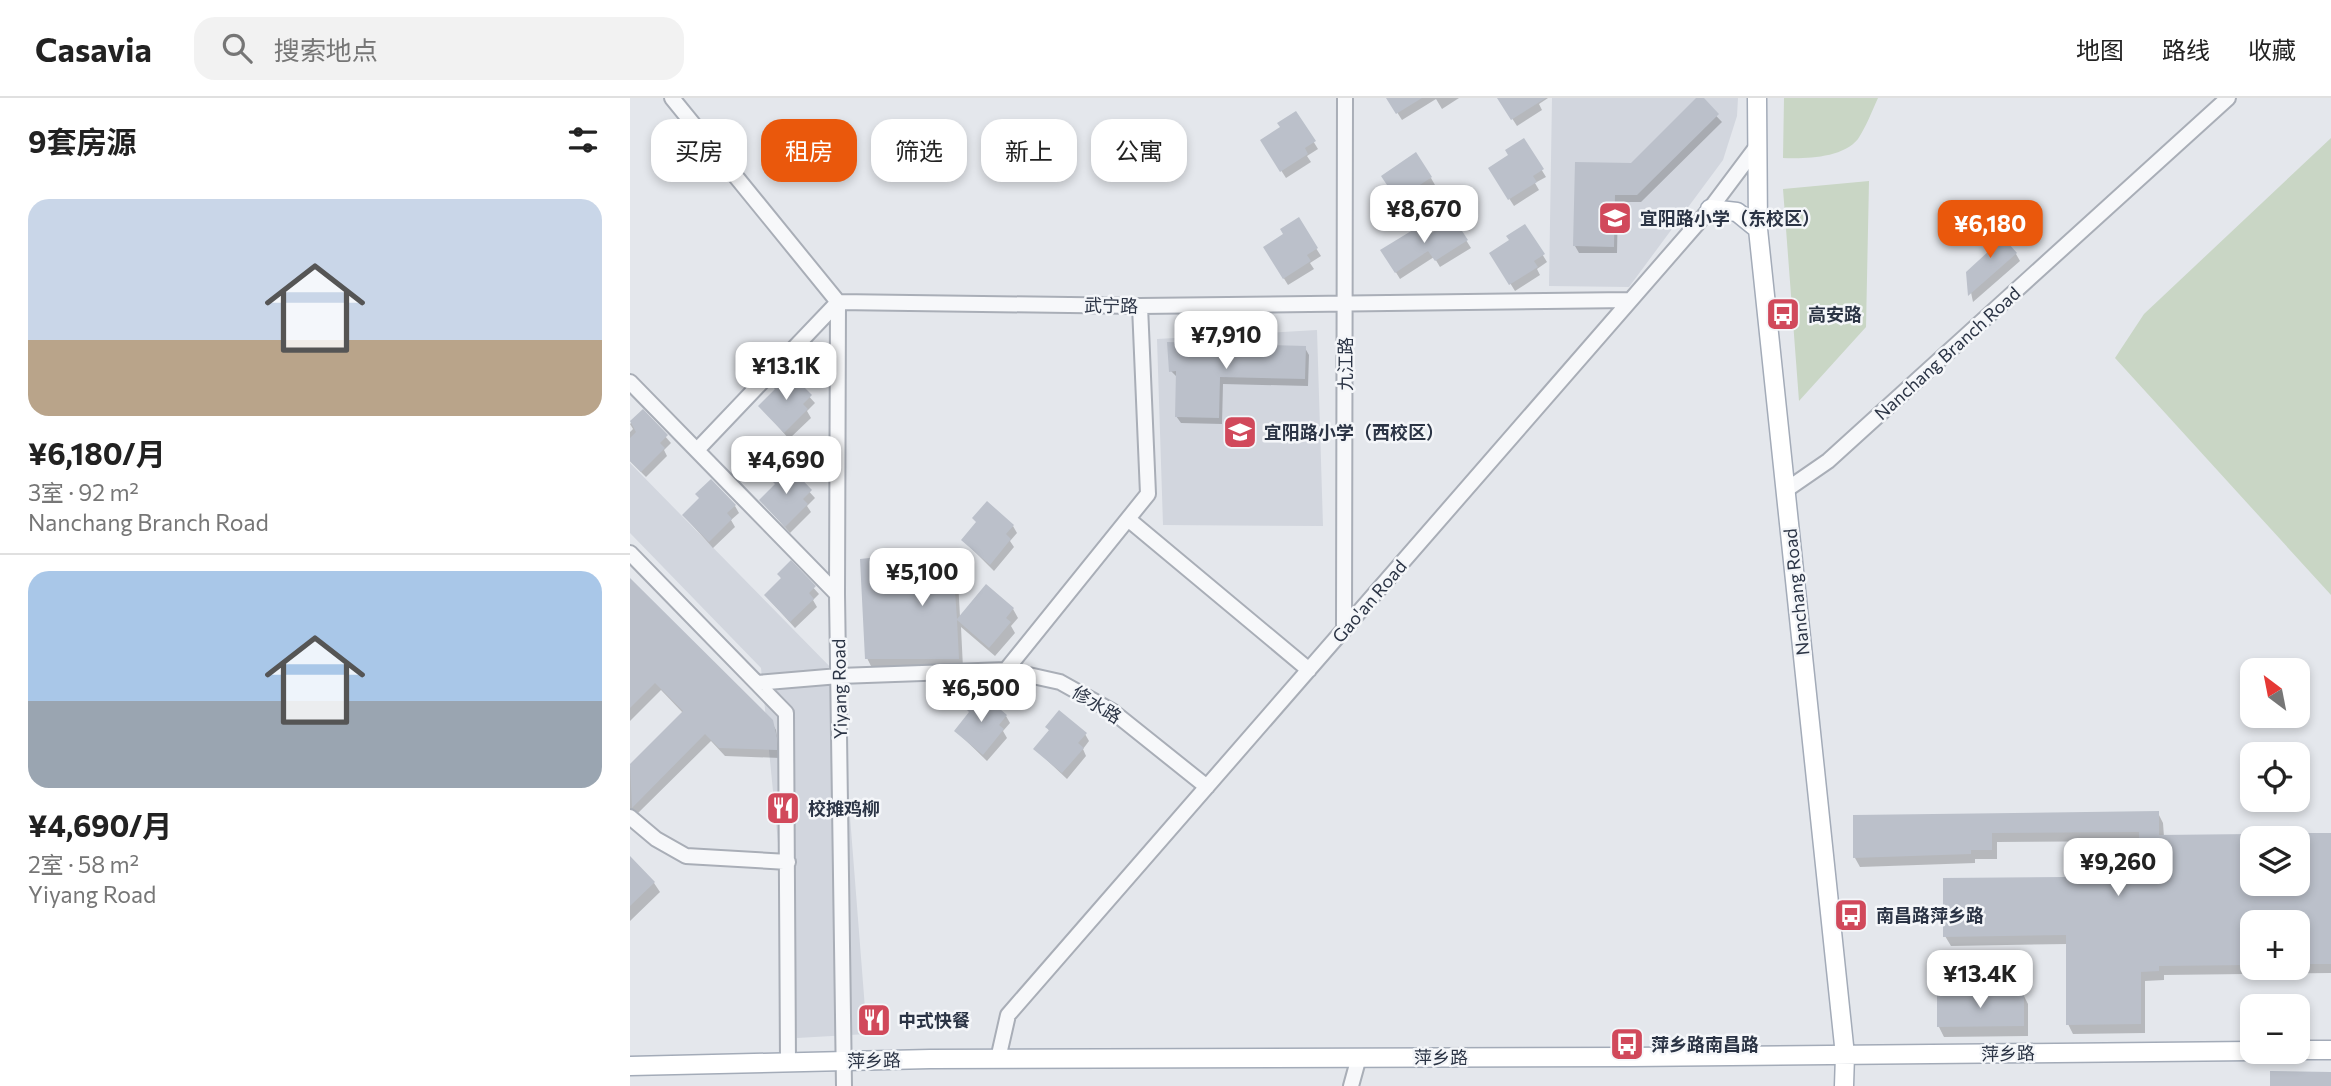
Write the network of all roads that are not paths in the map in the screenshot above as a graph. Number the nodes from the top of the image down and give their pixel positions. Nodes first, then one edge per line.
1 (672, 98) edge
2 (1345, 98) edge
3 (1757, 98) edge
4 (2228, 98) edge
5 (1755, 149) junction
6 (1710, 209) junction
7 (1758, 229) junction
8 (1630, 300) junction
9 (838, 302) junction
10 (1345, 303) junction
11 (1140, 306) junction
12 (630, 382) edge
13 (696, 450) junction
14 (1786, 490) junction
15 (1128, 519) junction
16 (630, 553) edge
17 (837, 594) junction
18 (1344, 630) junction
19 (1006, 670) junction
20 (1309, 670) junction
21 (838, 676) junction
22 (757, 683) junction
23 (1207, 787) junction
24 (630, 817) edge
25 (788, 862) junction
26 (2240, 1051) edge
27 (2310, 1051) edge
28 (2331, 1051) edge
29 (1845, 1055) junction
30 (1359, 1056) junction
31 (998, 1059) junction
32 (843, 1060) junction
33 (789, 1062) junction
34 (630, 1066) edge
35 (844, 1086) edge
36 (1351, 1086) edge
37 (1844, 1086) edge

1 - 9 street
2 - 10 street, 九江路
3 - 5 main road, Nanchang Road
4 - 14 street, Nanchang Branch Road
5 - 6 street, Gao'an Road
5 - 7 main road, Nanchang Road
6 - 7 main road
6 - 8 street, Gao'an Road
7 - 14 main road, Nanchang Road
8 - 10 street, 武宁路
8 - 18 street, Gao'an Road
9 - 11 street, 武宁路
9 - 13 street
9 - 17 street, Yiyang Road
10 - 11 street, 武宁路
10 - 18 street, 九江路
11 - 15 street
12 - 13 street
13 - 17 street
14 - 29 main road, Nanchang Road
15 - 19 street
15 - 20 street
16 - 22 street
17 - 21 street, Yiyang Road
18 - 20 street, Gao'an Road
19 - 21 street, 修水路
19 - 23 street, 修水路
20 - 23 street, Gao'an Road
21 - 22 street, 修水路
21 - 32 street, Yiyang Road
22 - 25 street
23 - 31 street, Gao'an Road
24 - 25 street
25 - 33 street
26 - 29 main road, 萍乡路
27 - 28 main road
29 - 30 main road, 萍乡路
29 - 37 main road, Nanchang Road
30 - 31 main road, 萍乡路
30 - 36 street
31 - 32 main road, 萍乡路
32 - 33 main road, 萍乡路
32 - 35 street, Yiyang Road
33 - 34 main road, 萍乡路

